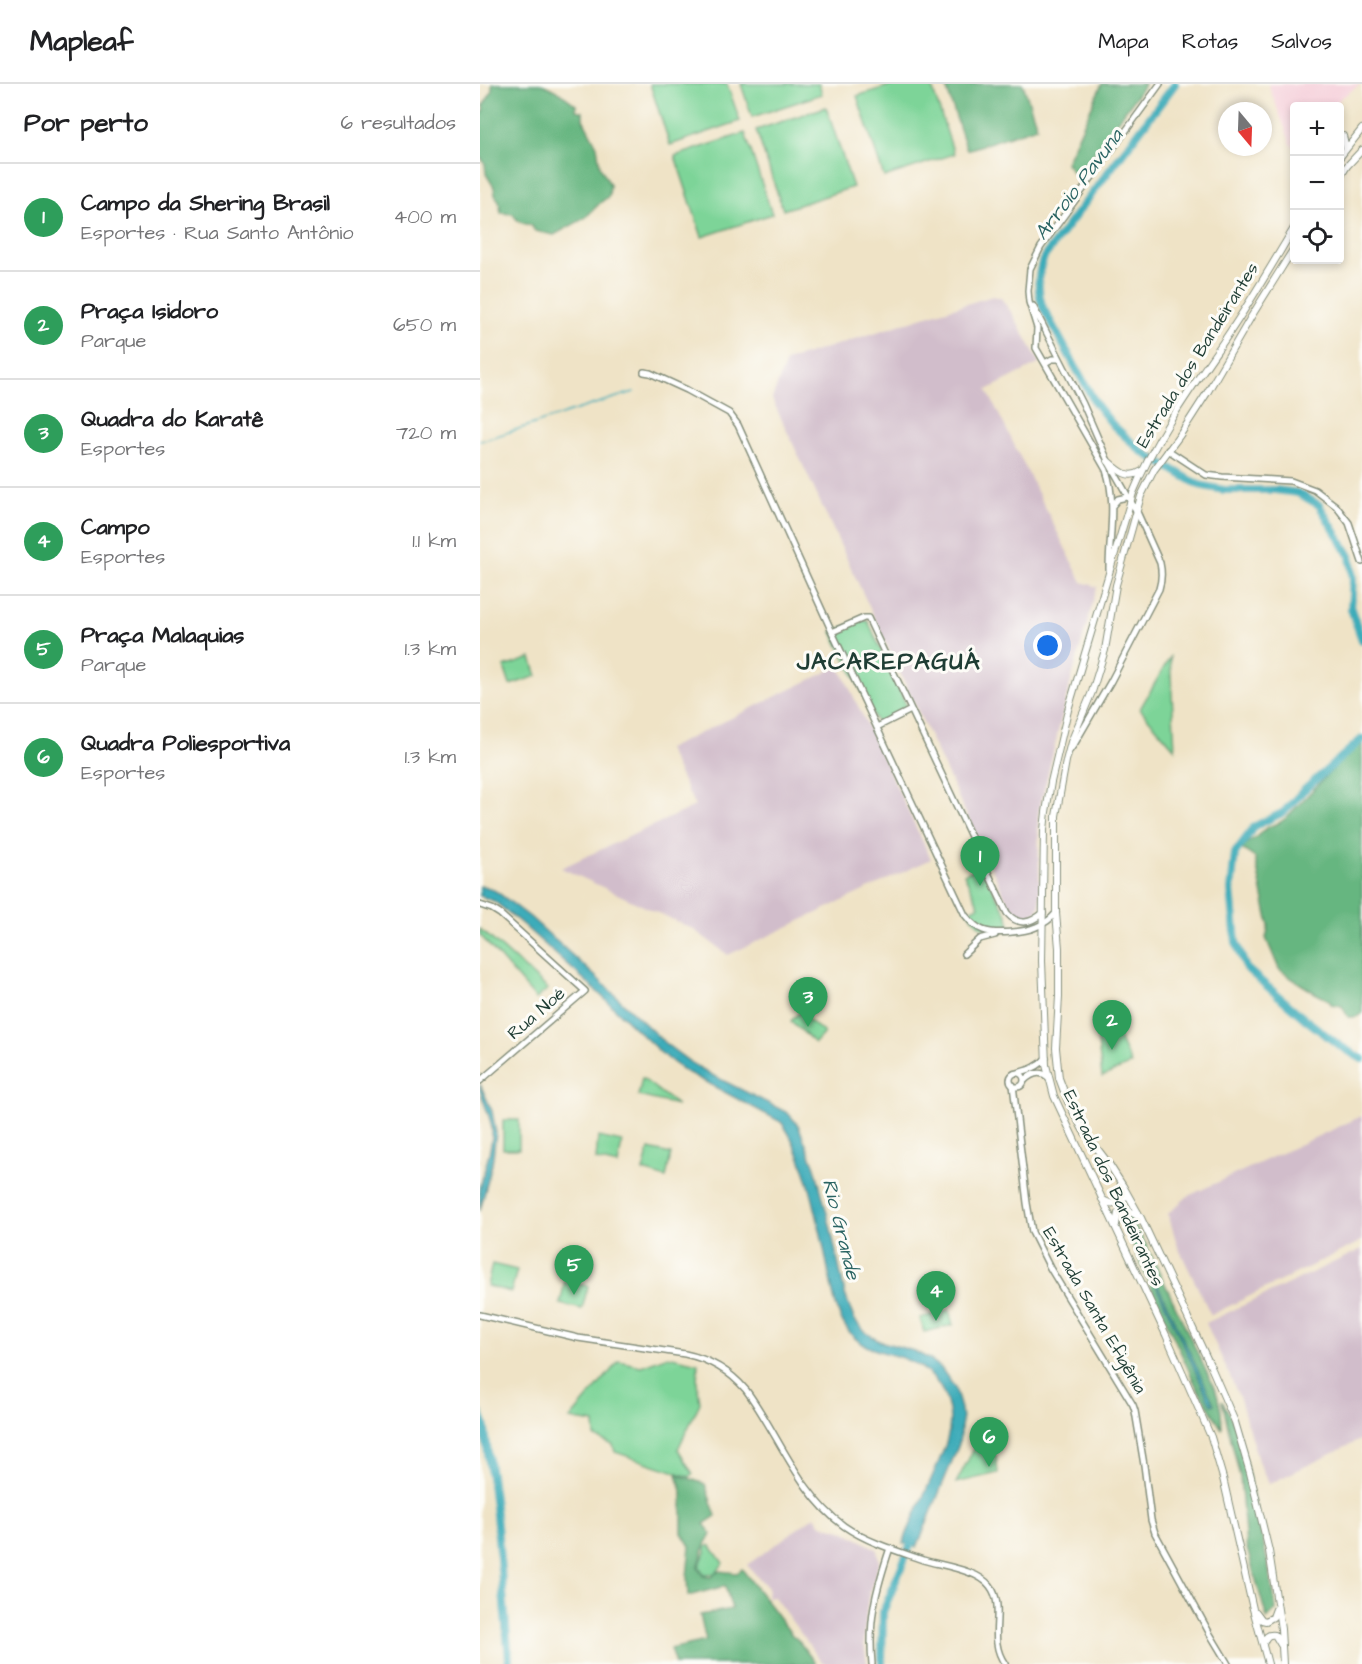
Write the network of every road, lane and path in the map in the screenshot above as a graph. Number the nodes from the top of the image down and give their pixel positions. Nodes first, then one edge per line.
1 (1160, 84) edge
2 (1362, 129) edge
3 (1344, 140) edge
4 (1346, 148) junction
5 (1362, 150) edge
6 (1341, 156) edge
7 (1344, 171) edge
8 (1290, 234) edge
9 (1290, 254) edge
10 (1029, 281) junction
11 (1059, 359) junction
12 (1045, 363) junction
13 (644, 372) dead end
14 (1166, 453) junction
15 (1108, 461) junction
16 (1143, 468) junction
17 (1129, 499) junction
18 (1112, 506) junction
19 (1137, 511) junction
20 (1362, 562) edge
21 (1109, 574) junction
22 (832, 632) junction
23 (911, 710) junction
24 (877, 727) junction
25 (1069, 751) junction
26 (480, 905) edge
27 (1007, 913) junction
28 (1044, 913) junction
29 (1056, 913) junction
30 (1021, 922) junction
31 (1043, 923) junction
32 (1034, 928) junction
33 (1023, 930) junction
34 (1010, 932) junction
35 (1003, 933) junction
36 (1042, 937) junction
37 (964, 954) dead end
38 (1046, 1058) junction
39 (1017, 1073) junction
40 (1048, 1077) junction
41 (480, 1081) edge
42 (1022, 1083) junction
43 (1013, 1085) junction
44 (1015, 1094) junction
45 (1124, 1186) junction
46 (1102, 1199) junction
47 (1141, 1218) junction
48 (1116, 1228) junction
49 (480, 1315) edge
50 (891, 1548) junction
51 (1277, 1605) junction
52 (1253, 1609) junction
53 (1263, 1644) junction
54 (1282, 1648) junction
55 (872, 1664) edge
56 (1005, 1664) edge
57 (1228, 1664) edge
58 (1268, 1664) edge
59 (1283, 1664) edge

1 - 10 street
2 - 4 main road
3 - 4 main road
4 - 6 main road
5 - 7 main road
8 - 16 main road, Estrada dos Bandeirantes
9 - 14 main road, Estrada dos Bandeirantes
10 - 11 street
10 - 12 street
11 - 12 street
11 - 15 street
12 - 18 street
13 - 22 street
14 - 19 main road, Estrada dos Bandeirantes
14 - 20 street
15 - 16 main road
15 - 17 street
16 - 17 main road, Estrada dos Bandeirantes
17 - 18 street
17 - 19 street, Estrada dos Bandeirantes
17 - 21 main road, Estrada dos Bandeirantes
18 - 21 street
19 - 25 main road, Estrada dos Bandeirantes
19 - 25 street, Estrada dos Bandeirantes
21 - 28 main road, Estrada dos Bandeirantes
22 - 23 street
22 - 24 street
23 - 24 street
23 - 27 street
24 - 35 street
25 - 29 main road, Estrada dos Bandeirantes
26 - 41 street, Rua Noé
27 - 30 street
27 - 34 street
28 - 30 street
28 - 31 main road, Estrada dos Bandeirantes
29 - 31 street
29 - 45 main road, Estrada dos Bandeirantes
30 - 33 street
31 - 32 street
31 - 36 main road, Estrada dos Bandeirantes
32 - 33 street
32 - 36 main road
33 - 34 street
34 - 35 street
35 - 37 street
36 - 38 main road, Estrada dos Bandeirantes
38 - 39 street
38 - 40 main road, Estrada dos Bandeirantes
39 - 42 street
39 - 43 street
40 - 42 street
40 - 46 main road, Estrada dos Bandeirantes
42 - 43 street
42 - 44 street
43 - 44 street, Estrada Santa Efigênia
44 - 57 street, Estrada Santa Efigênia
45 - 46 main road
45 - 47 main road, Estrada dos Bandeirantes
46 - 48 main road, Estrada dos Bandeirantes
47 - 48 main road
47 - 51 main road, Estrada dos Bandeirantes
48 - 52 main road, Estrada dos Bandeirantes
49 - 50 street
50 - 55 street
50 - 56 street
51 - 52 main road
51 - 54 main road, Estrada dos Bandeirantes
52 - 53 main road, Estrada dos Bandeirantes
53 - 54 main road
53 - 58 main road, Estrada dos Bandeirantes
54 - 59 main road, Estrada dos Bandeirantes

